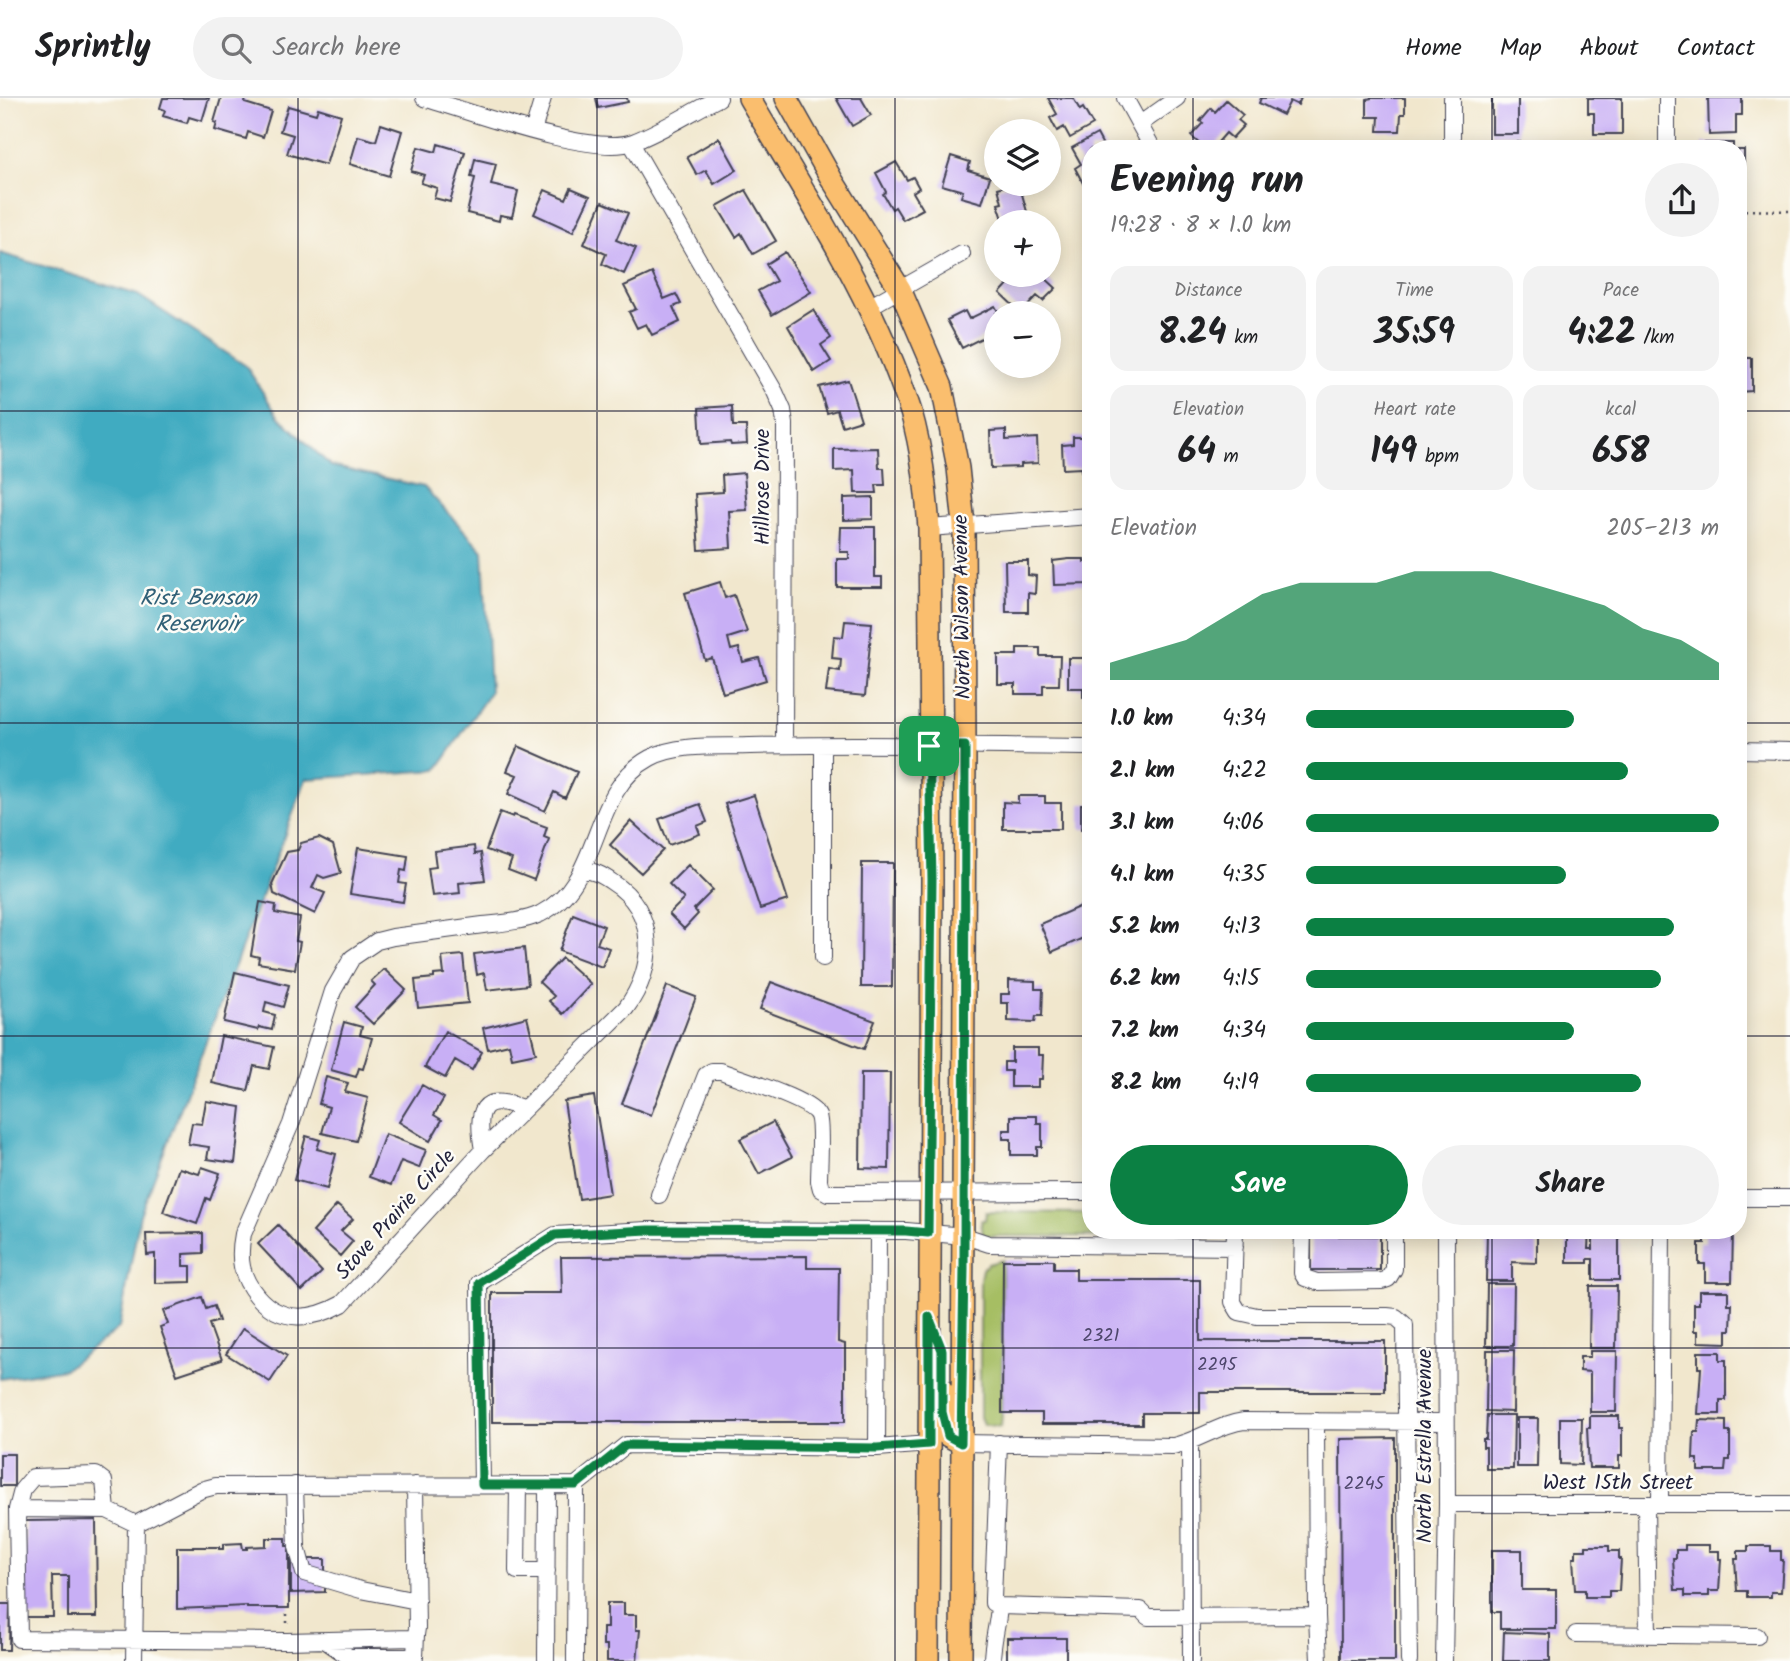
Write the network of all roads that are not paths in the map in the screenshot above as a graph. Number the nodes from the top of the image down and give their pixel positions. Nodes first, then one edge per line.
1 (424, 98) edge
2 (542, 98) edge
3 (719, 98) edge
4 (749, 98) edge
5 (786, 98) edge
6 (1125, 98) edge
7 (1177, 98) edge
8 (1452, 98) edge
9 (1667, 98) edge
10 (1140, 124) junction
11 (533, 131) junction
12 (1148, 140) edge
13 (1452, 140) edge
14 (1667, 140) edge
15 (631, 143) junction
16 (962, 254) dead end
17 (900, 289) junction
18 (869, 307) junction
19 (1082, 517) edge
20 (964, 525) junction
21 (929, 528) junction
22 (784, 745) junction
23 (823, 746) junction
24 (929, 746) junction
25 (965, 746) junction
26 (1082, 747) edge
27 (1747, 750) edge
28 (1790, 751) edge
29 (582, 870) junction
30 (823, 958) dead end
31 (524, 1109) junction
32 (482, 1150) junction
33 (1082, 1192) edge
34 (964, 1193) junction
35 (929, 1194) junction
36 (659, 1195) dead end
37 (1747, 1198) edge
38 (1790, 1198) edge
39 (878, 1231) junction
40 (928, 1233) junction
41 (965, 1236) junction
42 (1194, 1239) edge
43 (1235, 1239) edge
44 (1303, 1239) edge
45 (1394, 1239) edge
46 (1446, 1239) edge
47 (1662, 1239) edge
48 (929, 1317) junction
49 (1316, 1421) junction
50 (1408, 1421) junction
51 (1446, 1422) junction
52 (961, 1443) junction
53 (999, 1443) junction
54 (1190, 1443) junction
55 (929, 1444) junction
56 (877, 1448) junction
57 (295, 1485) junction
58 (415, 1485) junction
59 (482, 1485) junction
60 (518, 1485) junction
61 (547, 1485) junction
62 (576, 1485) junction
63 (1447, 1504) junction
64 (1653, 1504) junction
65 (1790, 1504) edge
66 (17, 1509) junction
67 (107, 1510) junction
68 (136, 1524) junction
69 (547, 1571) junction
70 (417, 1601) junction
71 (999, 1606) junction
72 (1317, 1616) junction
73 (1191, 1617) junction
74 (1576, 1634) dead end
75 (1648, 1635) junction
76 (1757, 1636) dead end
77 (134, 1640) junction
78 (134, 1661) edge
79 (546, 1661) edge
80 (575, 1661) edge
81 (928, 1661) edge
82 (961, 1661) edge
83 (992, 1661) edge
84 (1191, 1661) edge
85 (1319, 1661) edge
86 (1409, 1661) edge
87 (1444, 1661) edge

1 - 11 street
2 - 11 street
3 - 15 street
4 - 18 main road, North Wilson Avenue
5 - 17 main road, North Wilson Avenue
6 - 10 street
7 - 10 street
8 - 13 street
9 - 14 street
10 - 12 street
11 - 15 street
15 - 22 street, Hillrose Drive
16 - 17 street
17 - 18 street
17 - 20 main road, North Wilson Avenue
18 - 21 main road, North Wilson Avenue
19 - 20 street
20 - 21 street
20 - 25 main road, North Wilson Avenue
21 - 24 main road, North Wilson Avenue
22 - 23 street, Stove Prairie Circle
22 - 29 street, Stove Prairie Circle
23 - 24 street, Stove Prairie Circle
23 - 30 street
24 - 25 street, Stove Prairie Circle
24 - 35 main road, North Wilson Avenue
25 - 26 street, Stove Prairie Circle
25 - 34 main road, North Wilson Avenue
27 - 28 street
29 - 31 street, Stove Prairie Circle
29 - 32 street, Stove Prairie Circle
31 - 32 street, Stove Prairie Circle
31 - 32 street
33 - 34 street
34 - 35 street
34 - 41 main road, North Wilson Avenue
35 - 36 street
35 - 40 main road, North Wilson Avenue
37 - 38 street
39 - 40 street
39 - 56 street
39 - 59 street
40 - 41 street
40 - 48 main road, North Wilson Avenue
41 - 42 street
41 - 52 main road, North Wilson Avenue
43 - 50 street
44 - 45 street
46 - 51 street, North Estrella Avenue
47 - 64 street
48 - 52 main road
48 - 55 main road, North Wilson Avenue
49 - 50 street
49 - 54 street
49 - 72 street
50 - 51 street
50 - 86 street
51 - 63 street, North Estrella Avenue
52 - 53 street
52 - 82 main road, North Wilson Avenue
53 - 54 street
53 - 71 street
54 - 73 street
55 - 56 street
55 - 81 main road, North Wilson Avenue
56 - 62 street
57 - 58 street
57 - 68 street
57 - 70 street
58 - 59 street
58 - 70 street
59 - 60 street
60 - 61 street
60 - 69 street
61 - 62 street
61 - 69 street
62 - 80 street
63 - 64 street, West 15th Street
63 - 87 street, North Estrella Avenue
64 - 65 street, West 15th Street
64 - 75 street
66 - 67 street
66 - 67 street
66 - 77 street
67 - 68 street
68 - 77 street
69 - 79 street
70 - 77 street
71 - 73 street
71 - 83 street
72 - 73 street
72 - 85 street
73 - 84 street
74 - 75 street
75 - 76 street
77 - 78 street

